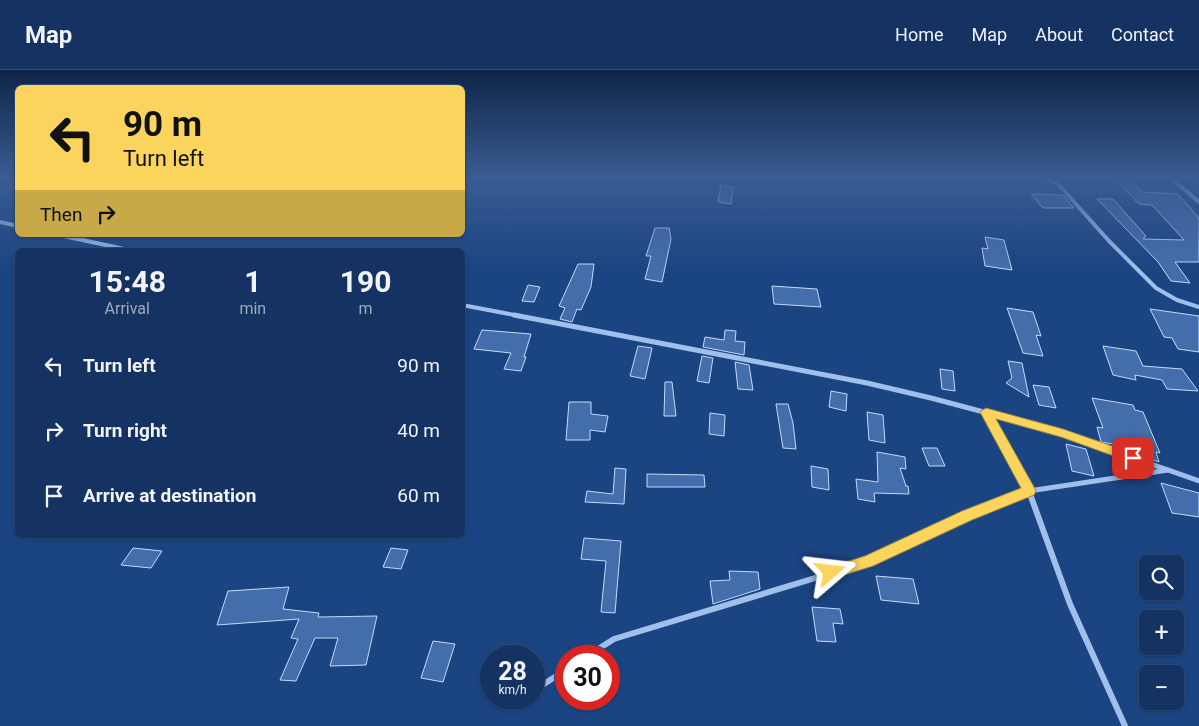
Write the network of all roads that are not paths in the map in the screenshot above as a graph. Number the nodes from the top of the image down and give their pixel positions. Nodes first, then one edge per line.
1 (1079, 208) edge
2 (0, 222) edge
3 (15, 225) edge
4 (68, 237) edge
5 (121, 248) edge
6 (465, 306) edge
7 (1199, 307) edge
8 (986, 412) junction
9 (1168, 470) junction
10 (1199, 481) edge
11 (1029, 491) junction
12 (604, 645) edge
13 (1125, 726) edge

1 - 7 street
2 - 3 street
4 - 5 street
6 - 8 street
8 - 9 street
8 - 11 street
9 - 10 street
9 - 11 street
11 - 12 street
11 - 13 street

